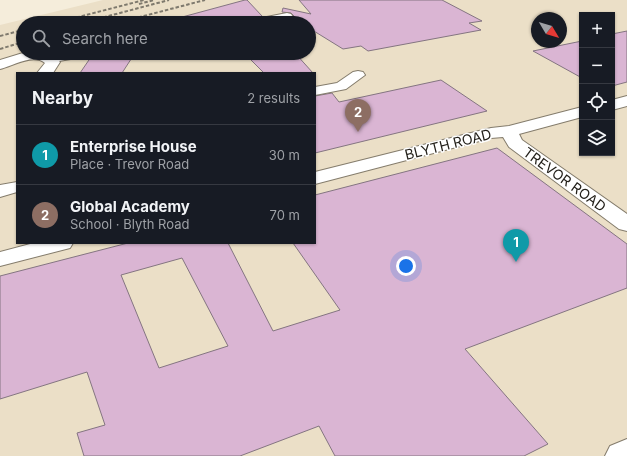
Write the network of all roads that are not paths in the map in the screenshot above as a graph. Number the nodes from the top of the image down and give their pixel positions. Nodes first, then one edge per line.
1 (17, 60) edge
2 (52, 60) edge
3 (0, 65) edge
4 (46, 72) edge
5 (358, 75) dead end
6 (316, 91) edge
7 (627, 101) edge
8 (615, 104) edge
9 (579, 113) edge
10 (509, 131) junction
11 (316, 178) edge
12 (16, 187) edge
13 (0, 190) edge
14 (627, 224) edge
15 (58, 244) edge
16 (0, 259) edge
17 (627, 453) edge
18 (621, 456) edge

1 - 3 street
2 - 4 street
5 - 6 street
7 - 8 street
9 - 10 street, BLYTH ROAD
10 - 11 street, BLYTH ROAD
10 - 14 street, TREVOR ROAD
12 - 13 street
15 - 16 street
17 - 18 street

